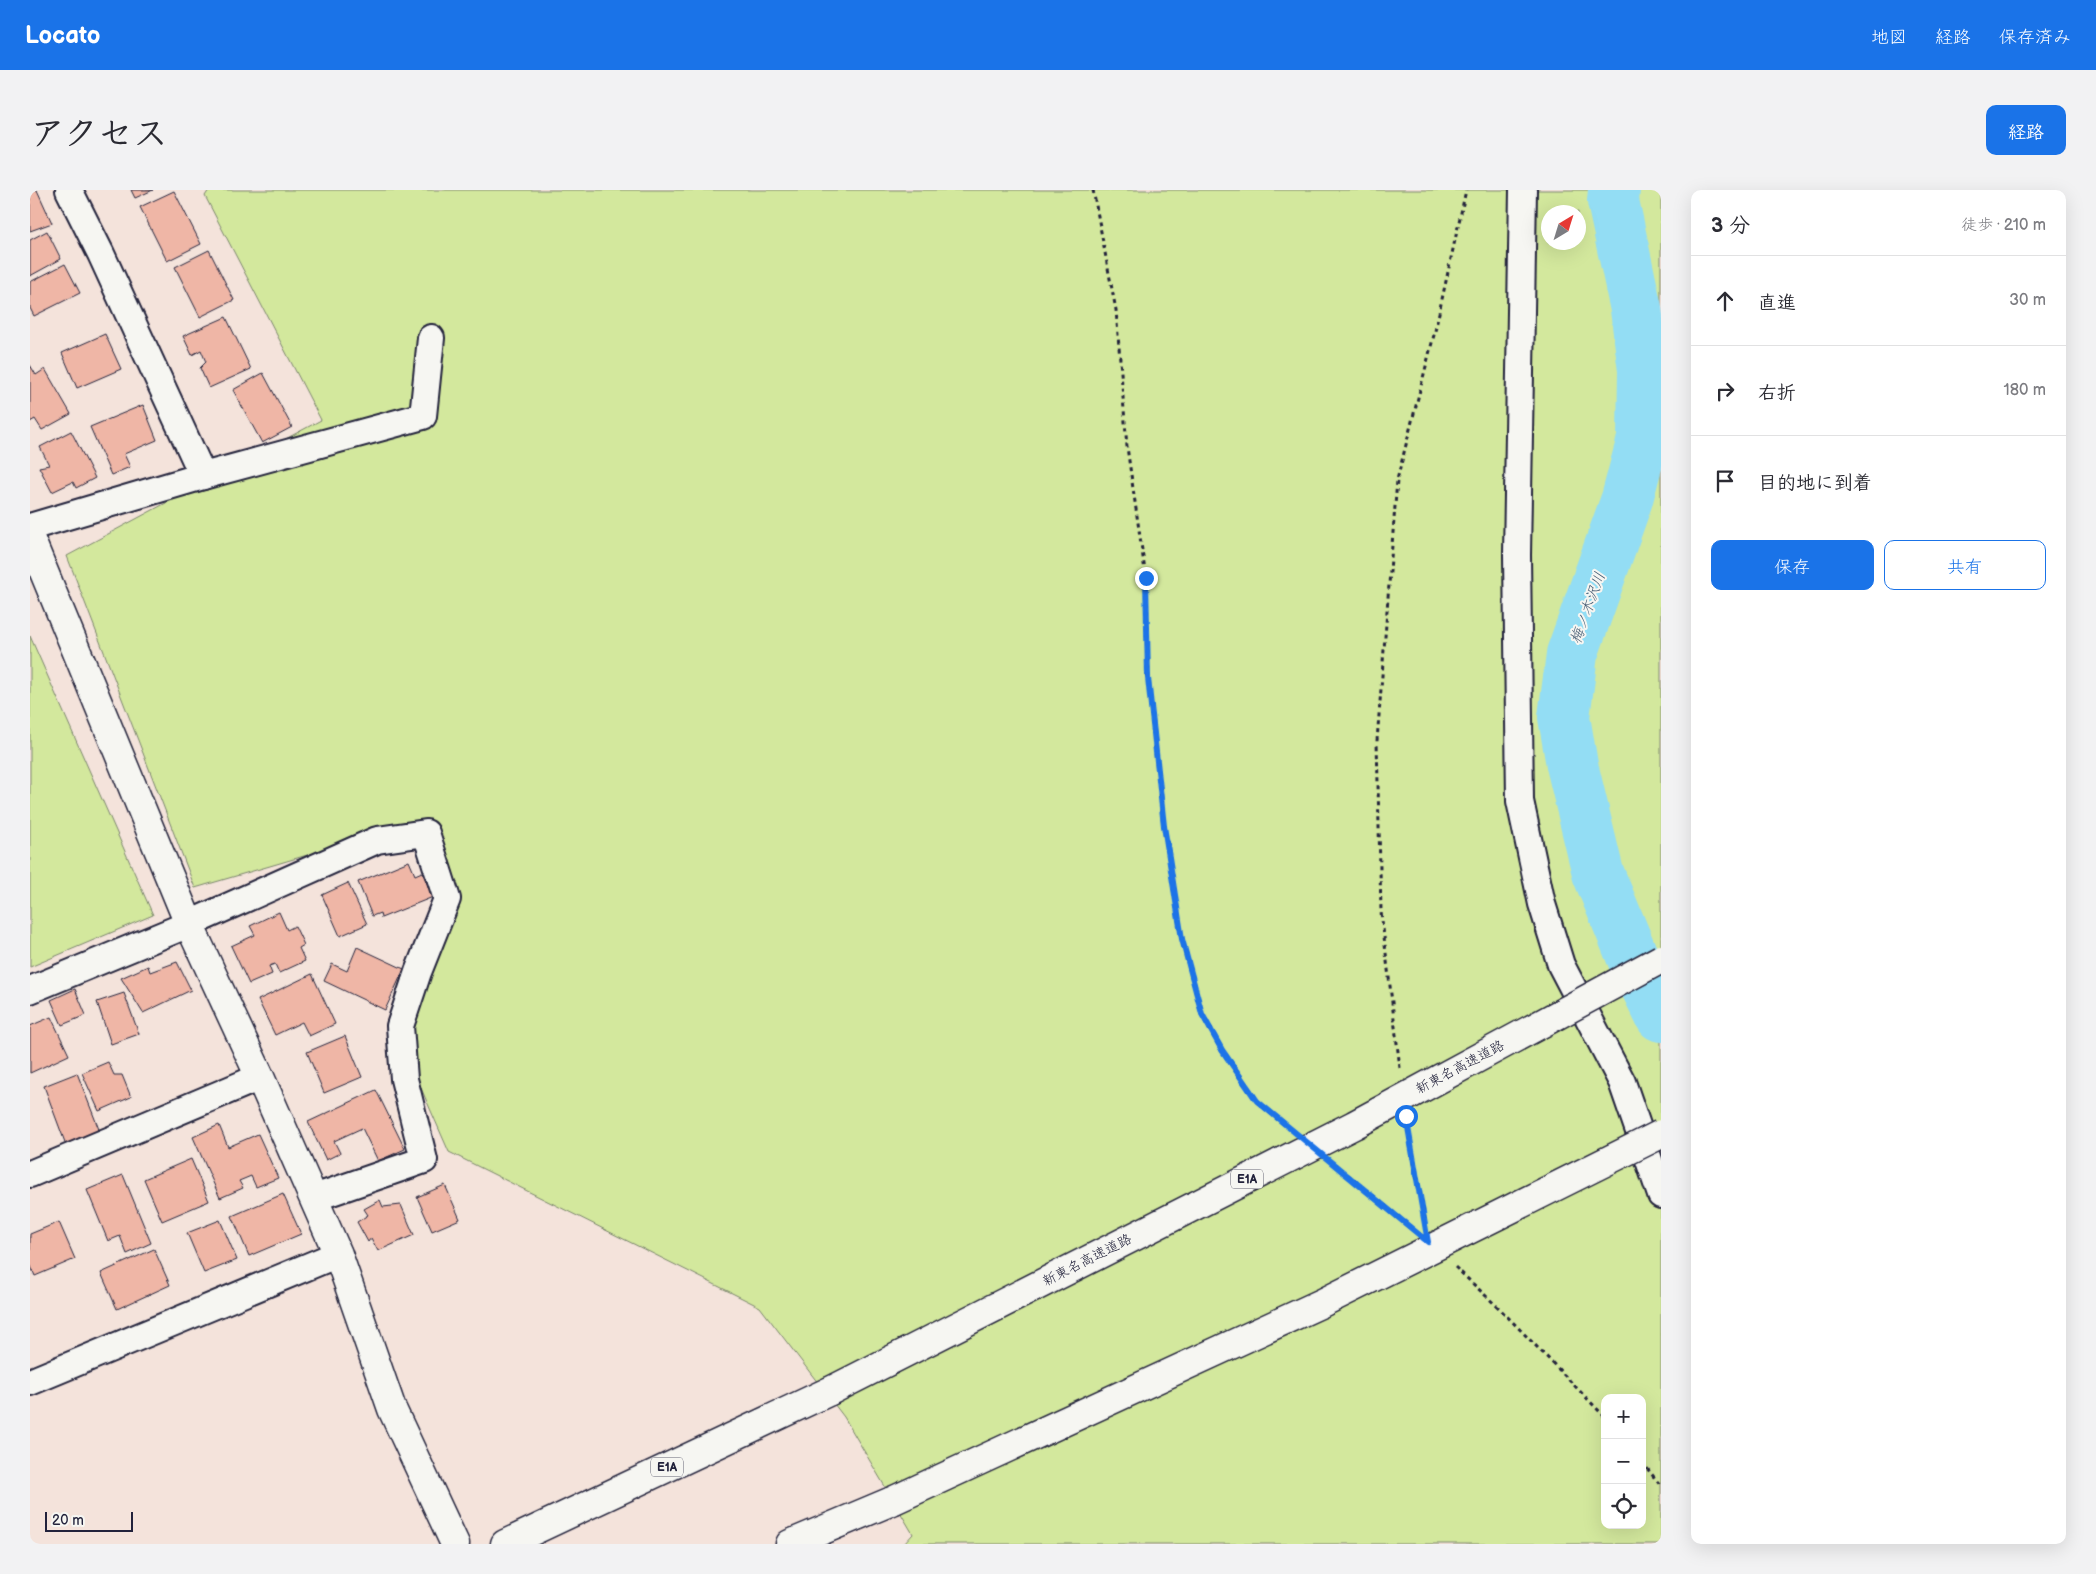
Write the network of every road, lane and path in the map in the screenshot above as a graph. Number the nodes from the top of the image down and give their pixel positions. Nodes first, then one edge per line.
1 (69, 190) edge
2 (1093, 190) edge
3 (1466, 190) edge
4 (1523, 190) edge
5 (431, 338) dead end
6 (203, 476) junction
7 (30, 527) edge
8 (30, 538) edge
9 (189, 924) junction
10 (1661, 959) edge
11 (30, 990) edge
12 (260, 1077) junction
13 (1401, 1077) dead end
14 (1408, 1126) dead end
15 (1294, 1132) dead end
16 (1661, 1134) edge
17 (1332, 1162) dead end
18 (30, 1174) edge
19 (1661, 1195) edge
20 (314, 1198) junction
21 (1425, 1222) dead end
22 (1413, 1230) dead end
23 (338, 1254) junction
24 (1450, 1262) dead end
25 (30, 1382) edge
26 (1601, 1413) edge
27 (1646, 1467) edge
28 (1661, 1486) edge
29 (454, 1544) edge
30 (505, 1544) edge
31 (790, 1544) edge

1 - 6 street
2 - 15 path
3 - 13 path
4 - 19 street
5 - 6 street
6 - 7 street
8 - 9 main road
9 - 11 street
9 - 12 main road
9 - 20 street
10 - 30 main road, 新東名高速道路 / E1A, bridge
12 - 18 street
12 - 20 main road
14 - 21 path
16 - 31 main road, bridge
17 - 22 path
20 - 23 main road
23 - 25 street
23 - 29 main road
24 - 26 path
27 - 28 path

